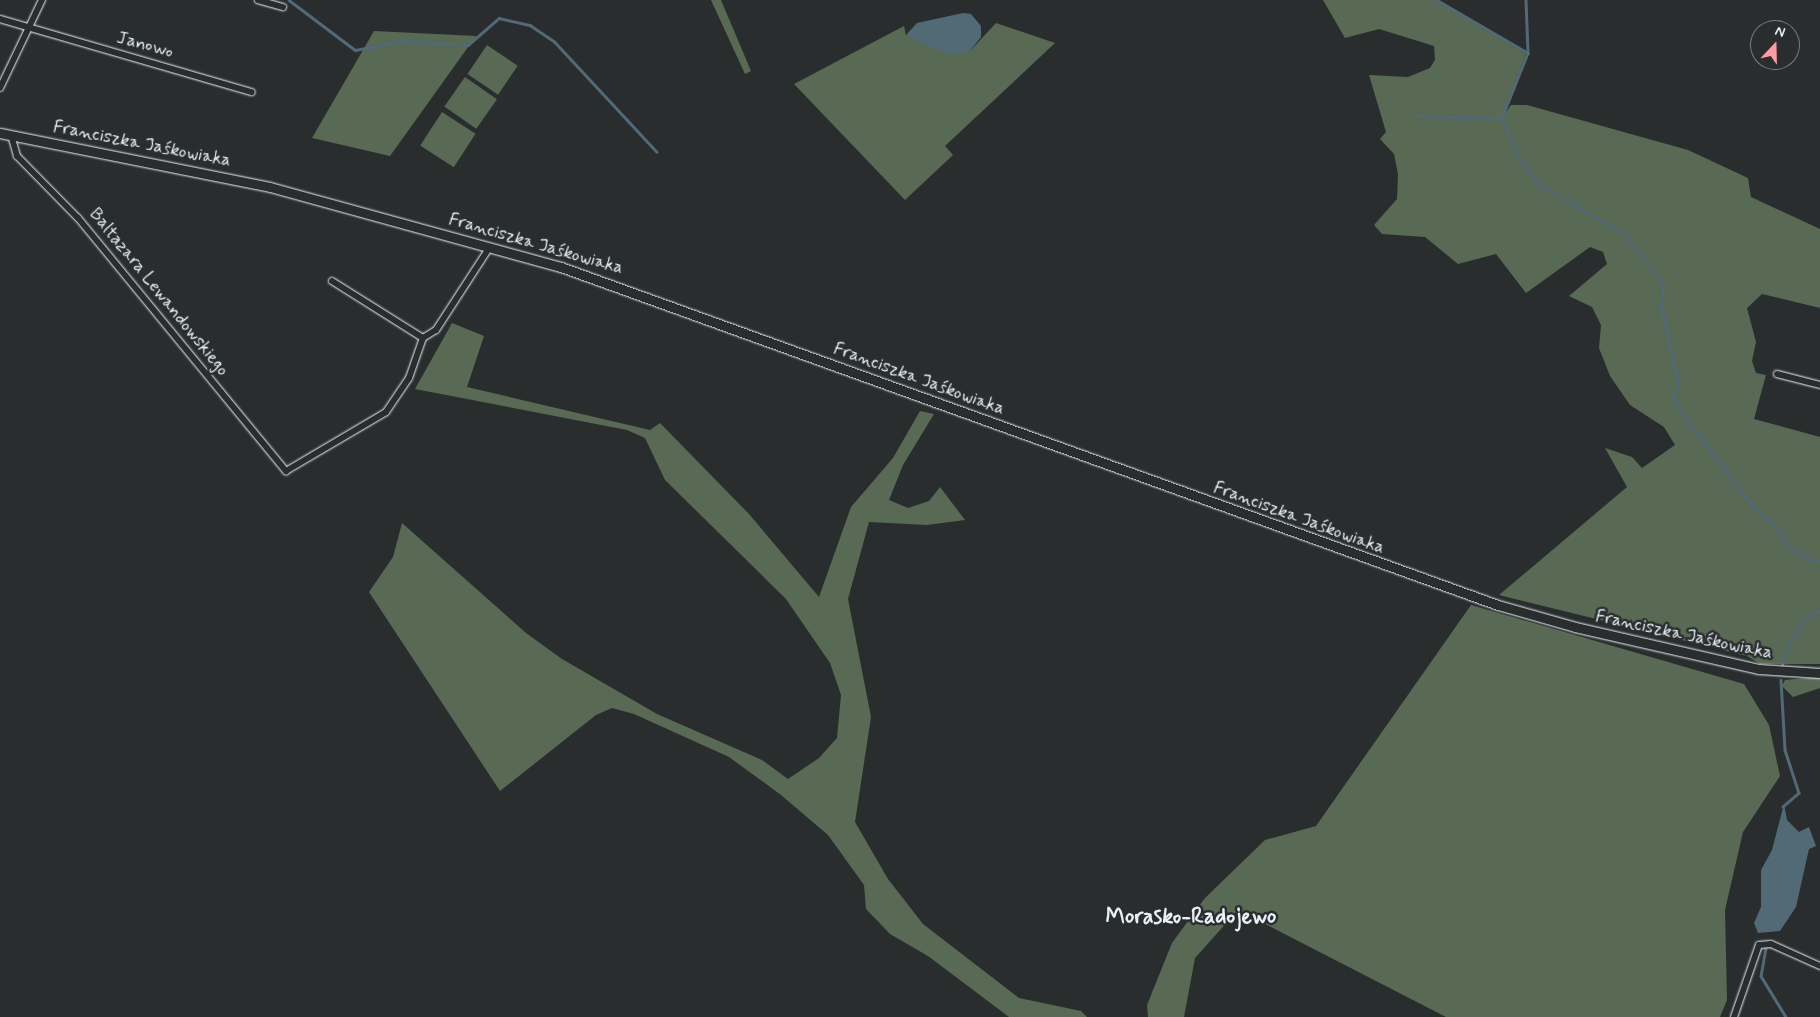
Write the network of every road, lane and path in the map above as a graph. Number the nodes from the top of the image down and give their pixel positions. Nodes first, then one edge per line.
1 (42, 0) edge
2 (258, 0) edge
3 (283, 8) dead end
4 (0, 19) edge
5 (30, 26) junction
6 (0, 88) edge
7 (252, 92) dead end
8 (0, 133) edge
9 (11, 135) junction
10 (490, 246) junction
11 (332, 280) dead end
12 (423, 338) junction
13 (1777, 374) dead end
14 (1820, 385) edge
15 (1820, 673) edge
16 (1820, 966) edge
17 (1734, 1017) edge

1 - 5 street
2 - 3 street
4 - 5 street, Janowo
5 - 6 street
5 - 7 street, Janowo
8 - 9 street, Franciszka Jaśkowiaka
9 - 10 street, Franciszka Jaśkowiaka
9 - 12 street, Baltazara Lewandowskiego
10 - 12 street
10 - 15 street, Franciszka Jaśkowiaka
11 - 12 street
13 - 14 street
16 - 17 street

